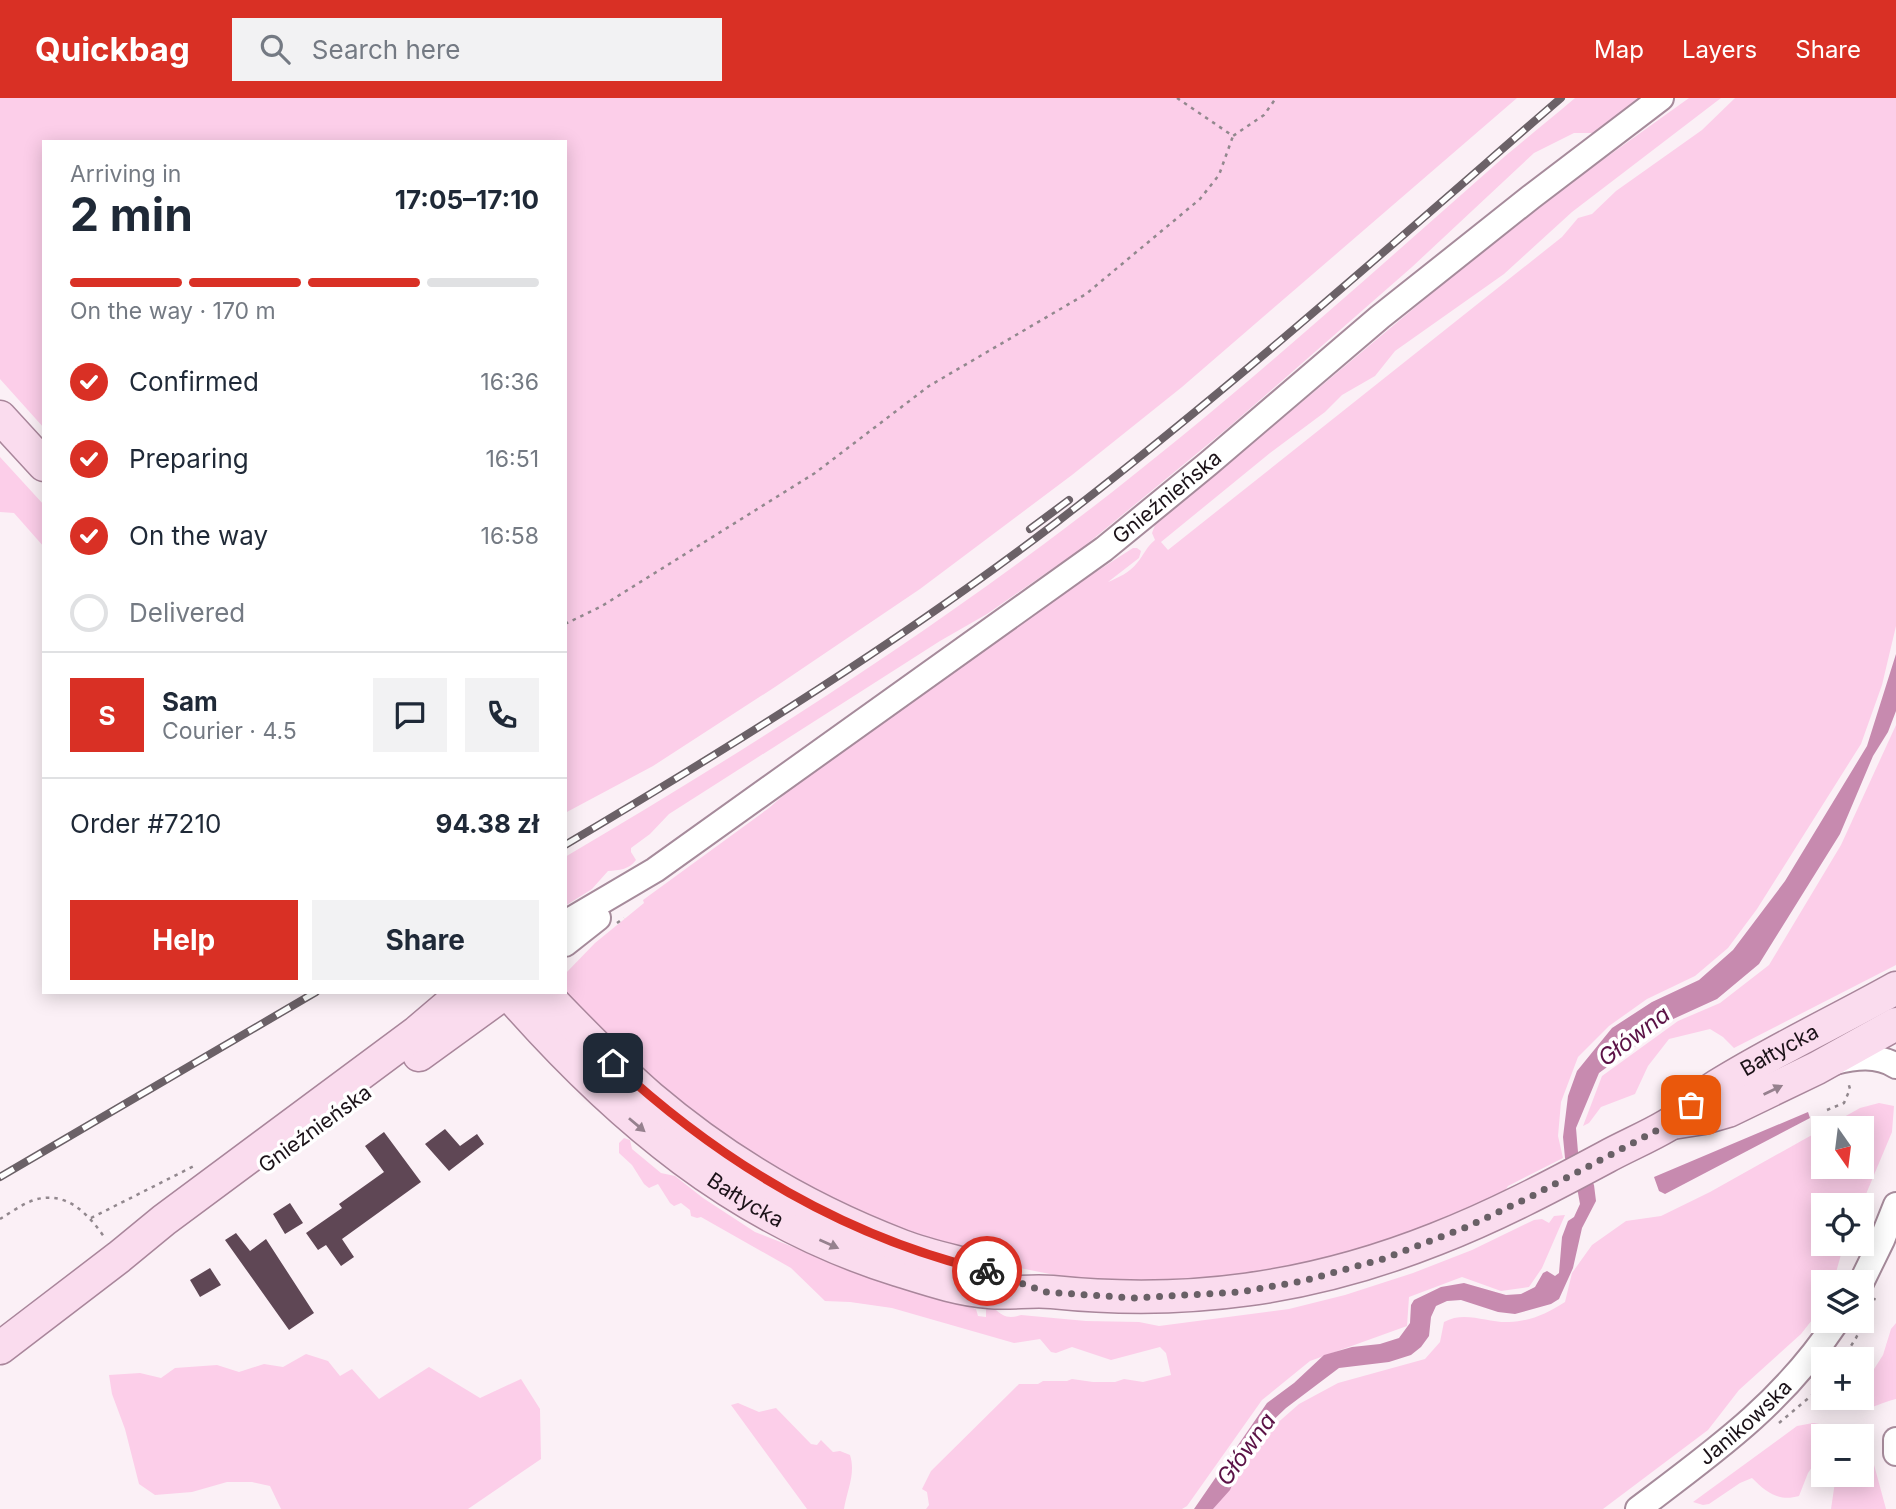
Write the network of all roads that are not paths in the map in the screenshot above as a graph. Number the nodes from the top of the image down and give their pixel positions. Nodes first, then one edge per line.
1 (1661, 98) edge
2 (0, 417) edge
3 (42, 463) edge
4 (655, 870) junction
5 (567, 922) edge
6 (567, 942) edge
7 (1896, 988) edge
8 (500, 994) edge
9 (508, 994) edge
10 (545, 994) edge
11 (469, 1004) edge
12 (1839, 1020) junction
13 (1896, 1022) edge
14 (552, 1044) junction
15 (1896, 1066) edge
16 (1817, 1068) junction
17 (1671, 1123) junction
18 (1896, 1205) edge
19 (1891, 1232) edge
20 (1874, 1278) edge
21 (1046, 1292) junction
22 (1828, 1333) edge
23 (0, 1348) edge
24 (1896, 1440) edge
25 (1896, 1453) edge
26 (1638, 1509) edge

1 - 4 street, Gnieźnieńska
2 - 3 main road
4 - 5 street, Gnieźnieńska
4 - 6 street, Gnieźnieńska
7 - 12 main road, Bałtycka
8 - 11 main road, Gnieźnieńska
9 - 14 main road, Bałtycka
10 - 21 main road, Bałtycka
11 - 14 main road
11 - 23 main road, Gnieźnieńska
12 - 13 street
12 - 17 main road, Bałtycka
13 - 16 main road, Bałtycka
14 -> 21 main road, Bałtycka
15 - 16 street
17 -> 16 main road, Bałtycka
17 - 21 main road, Bałtycka
18 - 19 street
19 - 20 street
22 - 26 street, Janikowska
24 - 25 street

